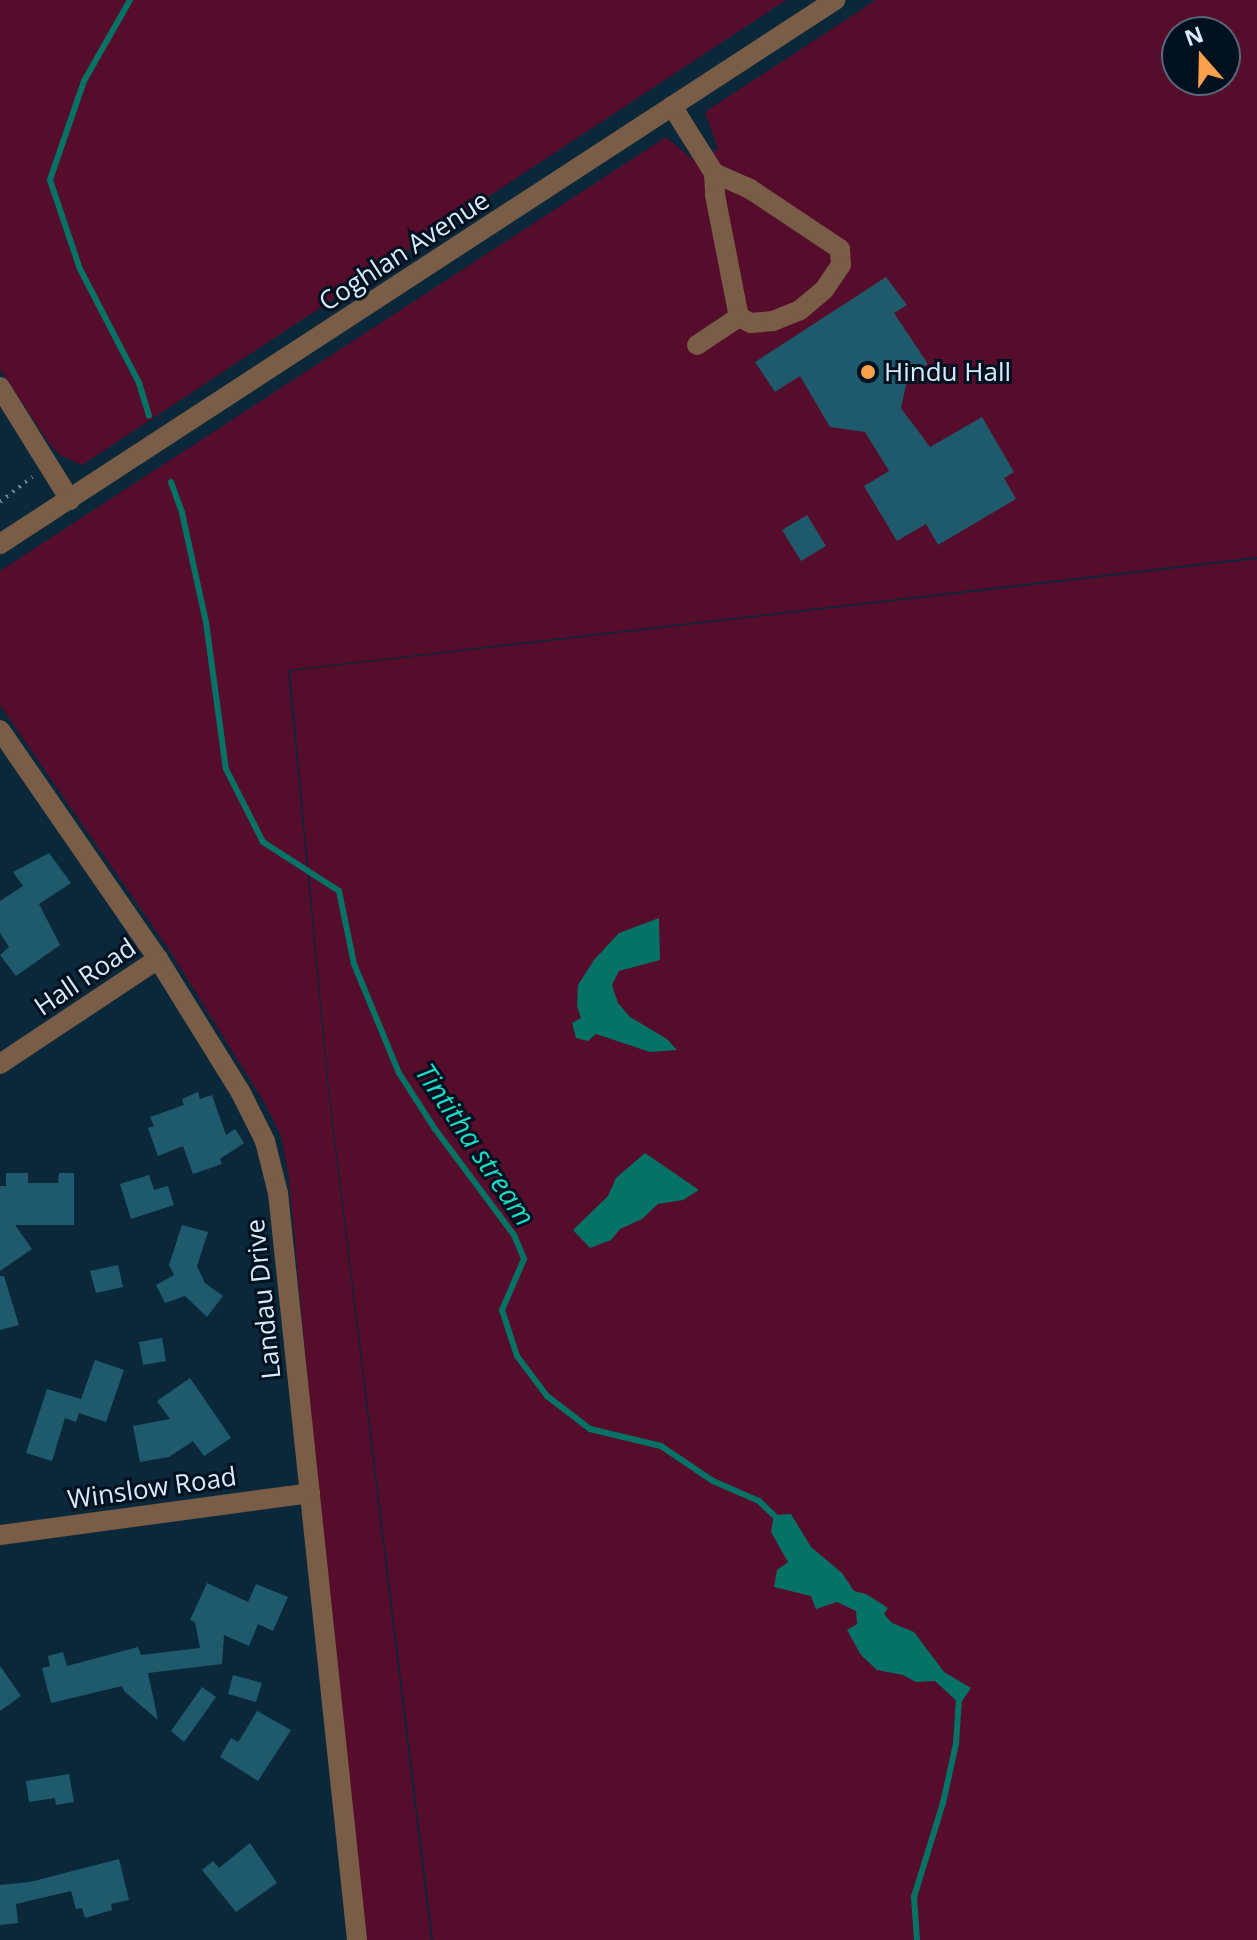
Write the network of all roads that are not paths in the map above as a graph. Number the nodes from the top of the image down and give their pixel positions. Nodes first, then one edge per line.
1 (835, 0) edge
2 (672, 106) junction
3 (714, 173) junction
4 (739, 317) junction
5 (697, 345) dead end
6 (0, 387) edge
7 (70, 500) junction
8 (0, 544) edge
9 (0, 730) edge
10 (158, 959) junction
11 (0, 1064) edge
12 (310, 1493) junction
13 (0, 1535) edge
14 (357, 1940) edge

1 - 2 street, Coghlan Avenue
2 - 3 street
2 - 7 street, Coghlan Avenue
3 - 4 street
3 - 4 street
4 - 5 street
6 - 7 street
7 - 8 street, Coghlan Avenue
9 - 10 street, Landau Drive
10 - 11 street, Hall Road
10 - 12 street, Landau Drive
12 - 13 street, Winslow Road
12 - 14 street, Landau Drive

